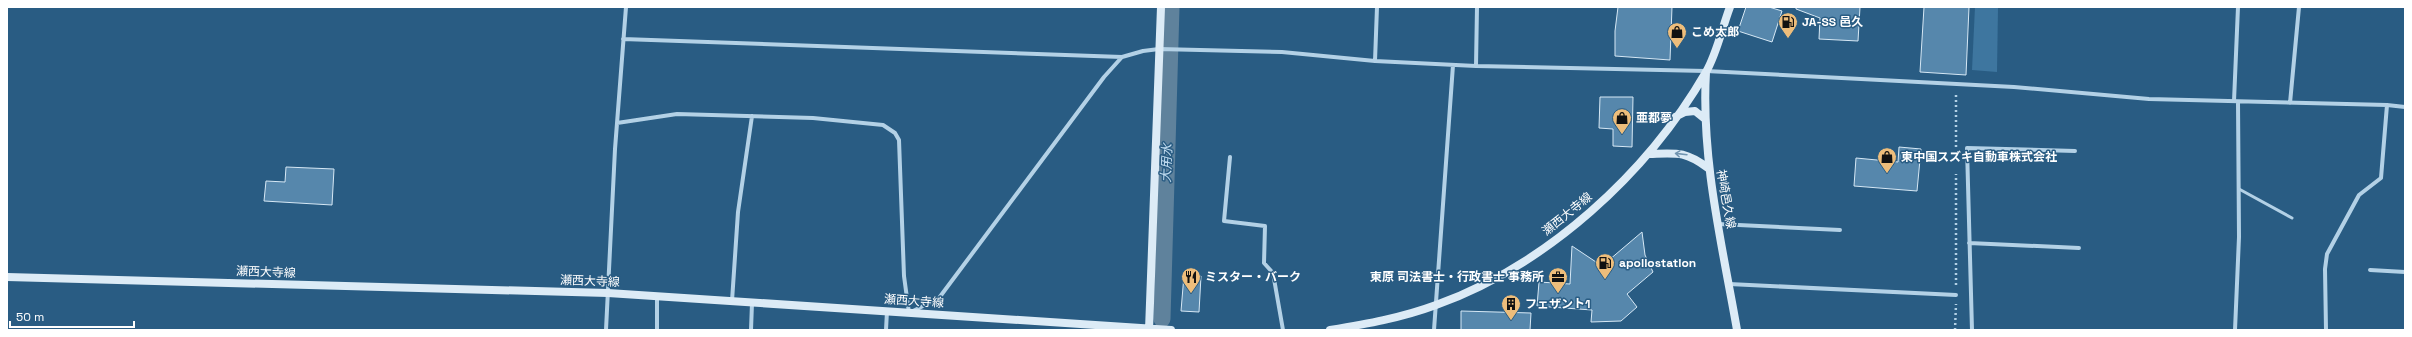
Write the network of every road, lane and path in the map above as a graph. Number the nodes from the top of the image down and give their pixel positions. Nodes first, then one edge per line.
1 (626, 7) edge
2 (1161, 7) edge
3 (1377, 7) edge
4 (1477, 7) edge
5 (1730, 7) edge
6 (2238, 7) edge
7 (2299, 7) edge
8 (623, 39) junction
9 (1159, 50) junction
10 (1122, 57) junction
11 (1375, 61) junction
12 (1453, 65) junction
13 (1476, 66) junction
14 (1706, 71) junction
15 (1956, 84) junction
16 (2236, 102) junction
17 (2290, 103) junction
18 (2387, 105) junction
19 (2405, 107) edge
20 (752, 116) junction
21 (1675, 117) junction
22 (1705, 119) junction
23 (617, 123) junction
24 (2074, 151) dead end
25 (1650, 154) junction
26 (1956, 154) dead end
27 (1230, 157) dead end
28 (1708, 168) junction
29 (1956, 170) dead end
30 (2239, 189) junction
31 (2292, 218) dead end
32 (1718, 224) junction
33 (1840, 230) dead end
34 (1969, 243) junction
35 (2079, 248) dead end
36 (2370, 270) dead end
37 (2405, 272) edge
38 (7, 277) edge
39 (1729, 284) junction
40 (608, 293) junction
41 (1956, 295) junction
42 (657, 296) junction
43 (732, 301) junction
44 (752, 303) junction
45 (1436, 305) junction
46 (887, 311) junction
47 (909, 313) junction
48 (606, 330) edge
49 (656, 330) edge
50 (751, 330) edge
51 (886, 330) edge
52 (1149, 330) edge
53 (1171, 330) edge
54 (1283, 330) edge
55 (1330, 330) edge
56 (1434, 330) edge
57 (1737, 330) edge
58 (1955, 330) edge
59 (1972, 330) edge
60 (2235, 330) edge
61 (2326, 330) edge

1 - 8 street
2 - 9 main road
3 - 11 street
4 - 13 street
5 - 14 main road, 瀬西大寺線
6 - 16 street
7 - 17 street
8 - 10 street
8 - 23 street
9 - 10 street
9 - 11 street
9 - 52 main road
10 - 47 street
11 - 12 street
12 - 13 street
12 - 45 street
13 - 14 street
14 - 15 street
14 - 21 main road, 瀬西大寺線
14 - 22 main road, 神崎邑久線
15 - 16 street
15 - 26 path
16 - 17 street
16 - 30 street
17 - 18 street
18 - 19 street
18 - 61 street
20 - 23 street
20 - 43 street
20 - 47 street
21 - 22 main road
21 - 25 main road, 瀬西大寺線
22 - 28 main road, 神崎邑久線
23 - 40 street
24 - 34 street
28 -> 25 main road
25 - 45 main road, 瀬西大寺線
27 - 54 street
28 - 32 main road, 神崎邑久線
29 - 41 path
30 - 31 lane
30 - 60 street
32 - 33 street
32 - 39 main road, 神崎邑久線
34 - 35 street
34 - 59 street
36 - 37 street
38 - 40 main road, 瀬西大寺線
39 - 41 street
39 - 57 main road, 神崎邑久線
40 - 42 main road, 瀬西大寺線
40 - 48 street
41 - 58 path
42 - 43 main road, 瀬西大寺線
42 - 49 street
43 - 44 main road, 瀬西大寺線
44 - 46 main road, 瀬西大寺線
44 - 50 street
45 - 55 main road, 瀬西大寺線
45 - 56 street
46 - 47 main road, 瀬西大寺線
46 - 51 street
47 - 52 main road, 瀬西大寺線
52 - 53 main road, 瀬西大寺線

